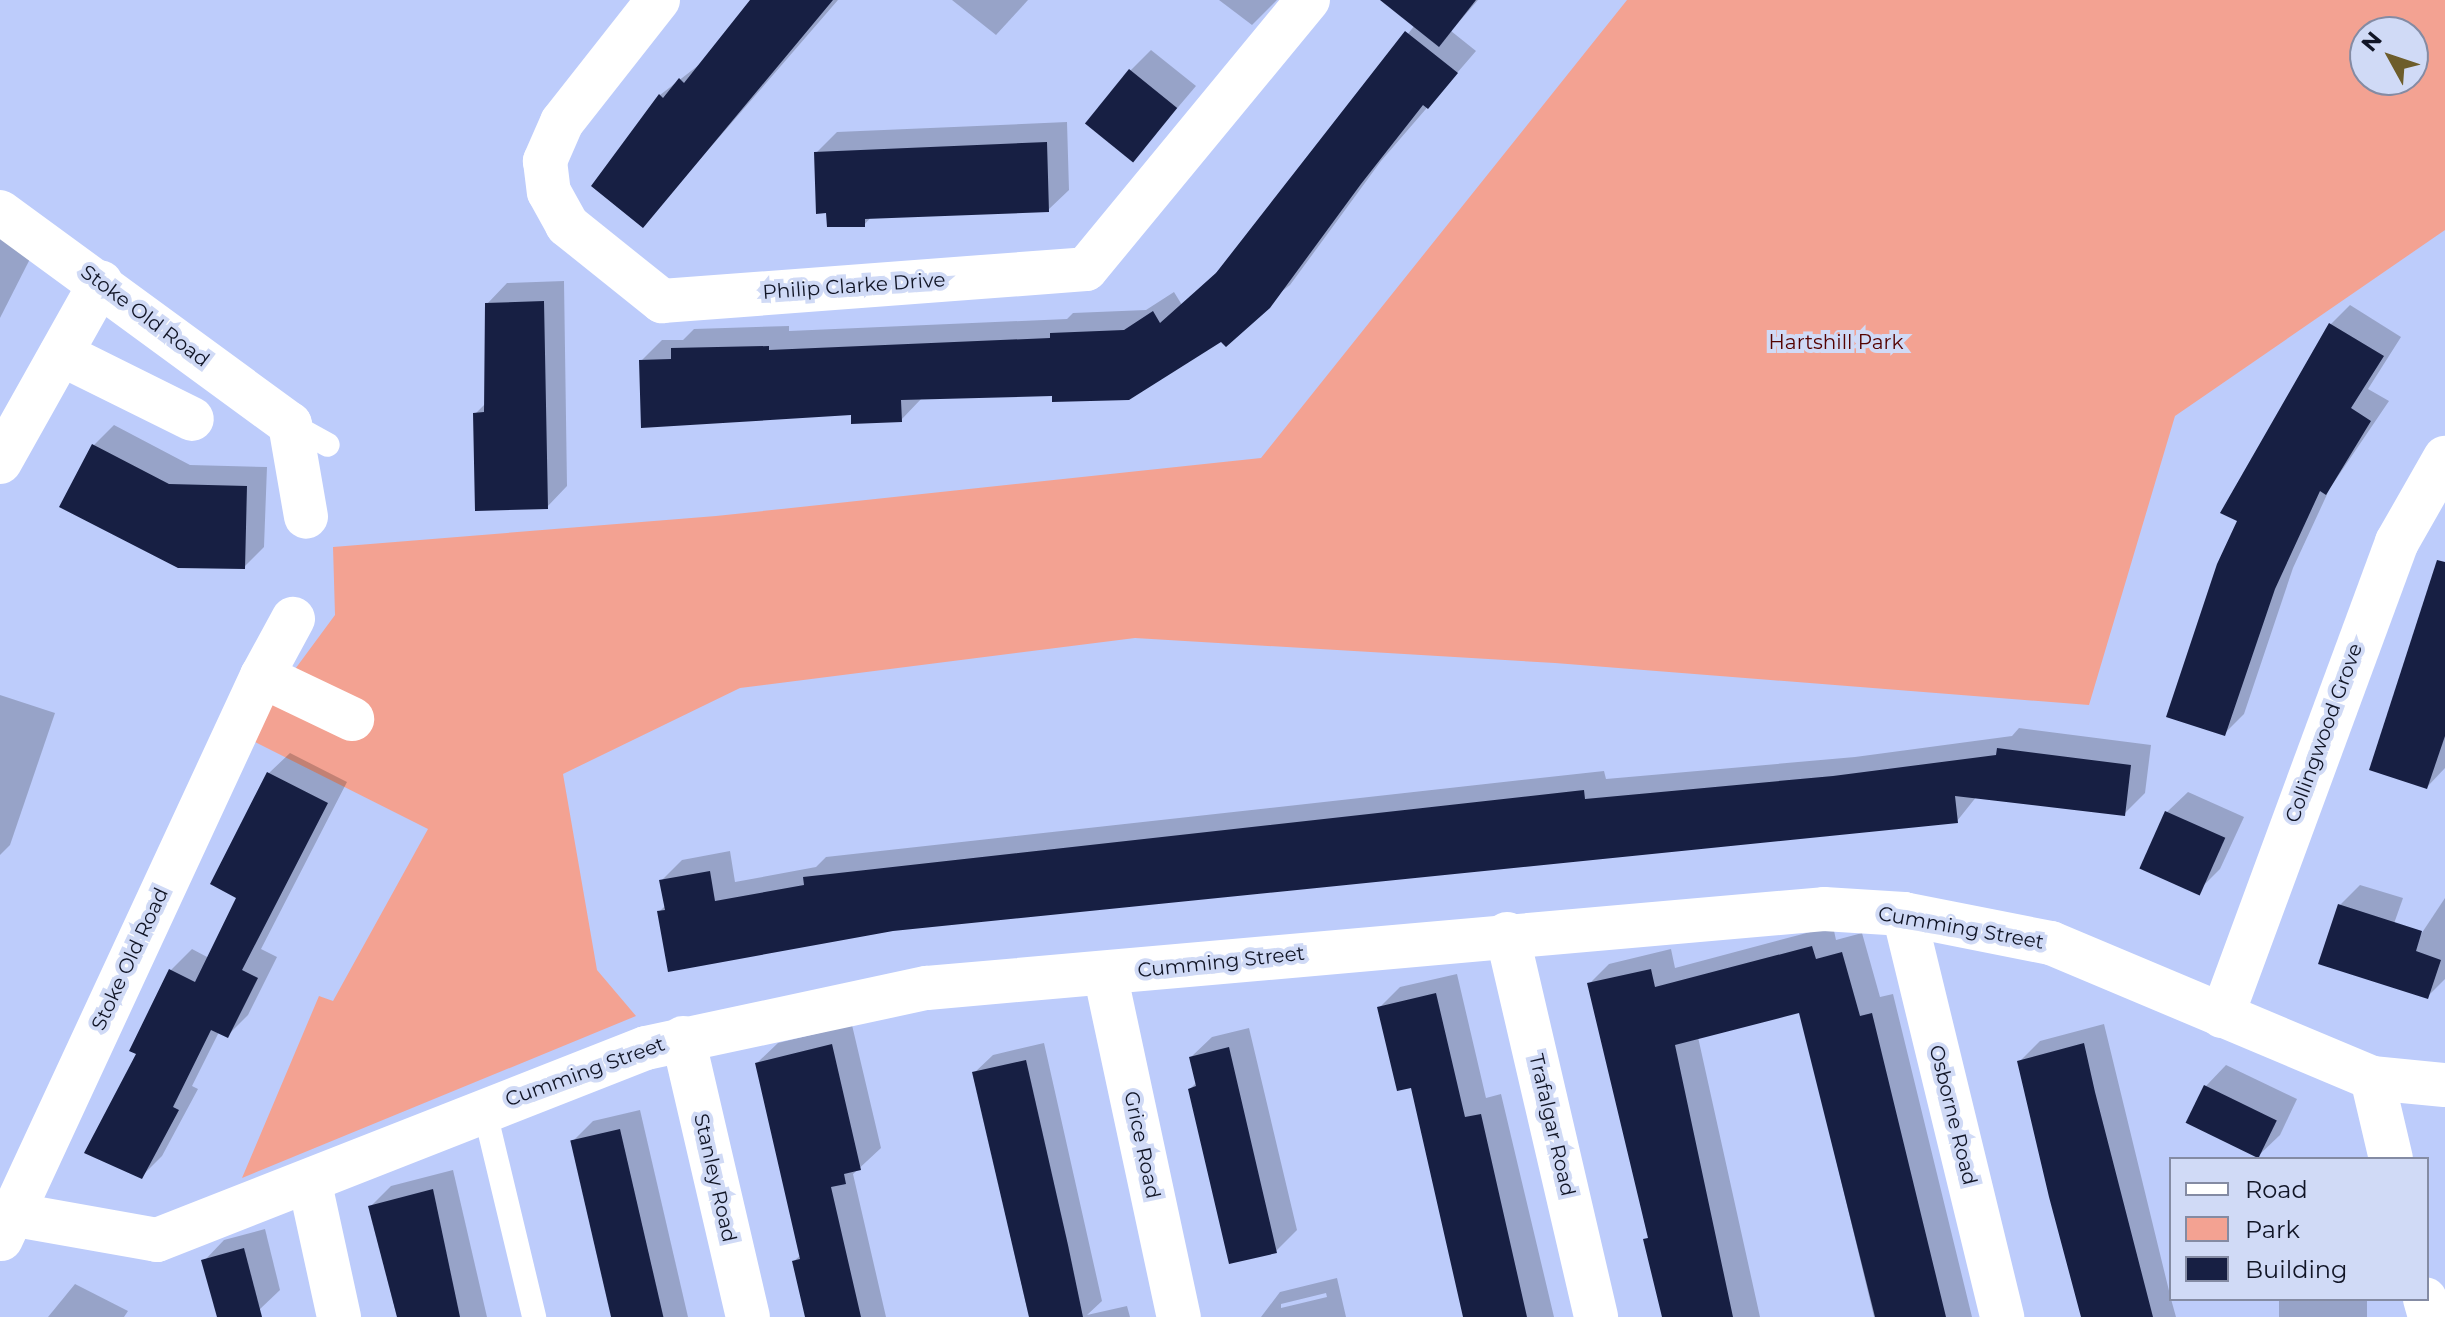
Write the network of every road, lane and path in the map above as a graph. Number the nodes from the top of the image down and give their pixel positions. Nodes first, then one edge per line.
1 (658, 0) edge
2 (1308, 0) edge
3 (0, 212) edge
4 (101, 282) junction
5 (61, 354) junction
6 (192, 419) dead end
7 (290, 424) junction
8 (328, 445) dead end
9 (2445, 458) edge
10 (0, 462) edge
11 (306, 517) dead end
12 (293, 619) dead end
13 (262, 676) junction
14 (352, 719) dead end
15 (1904, 914) junction
16 (1507, 934) junction
17 (1105, 973) junction
18 (2222, 1016) junction
19 (683, 1038) junction
20 (2372, 1078) junction
21 (2445, 1085) edge
22 (484, 1108) junction
23 (2391, 1157) edge
24 (310, 1184) junction
25 (5, 1228) edge
26 (339, 1317) edge
27 (534, 1317) edge
28 (748, 1317) edge
29 (1179, 1317) edge
30 (1596, 1317) edge
31 (2002, 1317) edge

1 - 2 street, Philip Clarke Drive
3 - 4 street, Stoke Old Road
4 - 5 street
4 - 7 street, Stoke Old Road
5 - 6 street
5 - 10 street
7 - 8 lane
7 - 11 street
9 - 18 street, Collingwood Grove
12 - 13 street, Stoke Old Road
13 - 14 street
13 - 25 street, Stoke Old Road
15 - 16 street, Cumming Street
15 - 18 street, Cumming Street
15 - 31 street, Osborne Road
16 - 17 street, Cumming Street
16 - 30 street, Trafalgar Road
17 - 19 street, Cumming Street
17 - 29 street, Grice Road
18 - 20 street, Cumming Street
19 - 22 street, Cumming Street
19 - 28 street, Stanley Road
20 - 21 street, Cumming Street
20 - 23 street
22 - 24 street, Cumming Street
22 - 27 lane
24 - 25 street, Cumming Street
24 - 26 street

